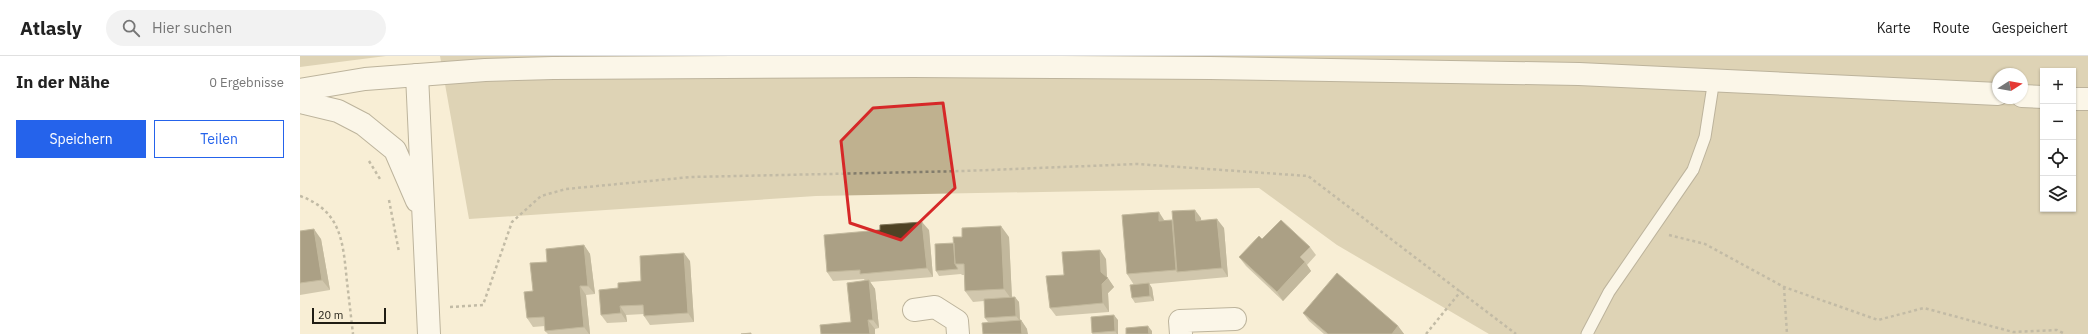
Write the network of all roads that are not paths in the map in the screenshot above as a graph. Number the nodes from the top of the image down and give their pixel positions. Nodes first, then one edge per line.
1 (417, 75) junction
2 (1714, 79) junction
3 (300, 90) edge
4 (1992, 94) edge
5 (2028, 96) edge
6 (2040, 97) edge
7 (2076, 99) edge
8 (2088, 99) edge
9 (300, 102) edge
10 (423, 213) junction
11 (914, 310) dead end
12 (1235, 319) dead end
13 (429, 334) edge
14 (958, 334) edge
15 (1181, 334) edge
16 (1587, 334) edge

1 - 2 main road
1 - 3 main road
1 - 10 main road
2 - 4 main road
2 - 16 lane
5 - 6 main road
7 - 8 main road
9 - 10 main road
10 - 13 main road
11 - 14 main road
12 - 15 main road

